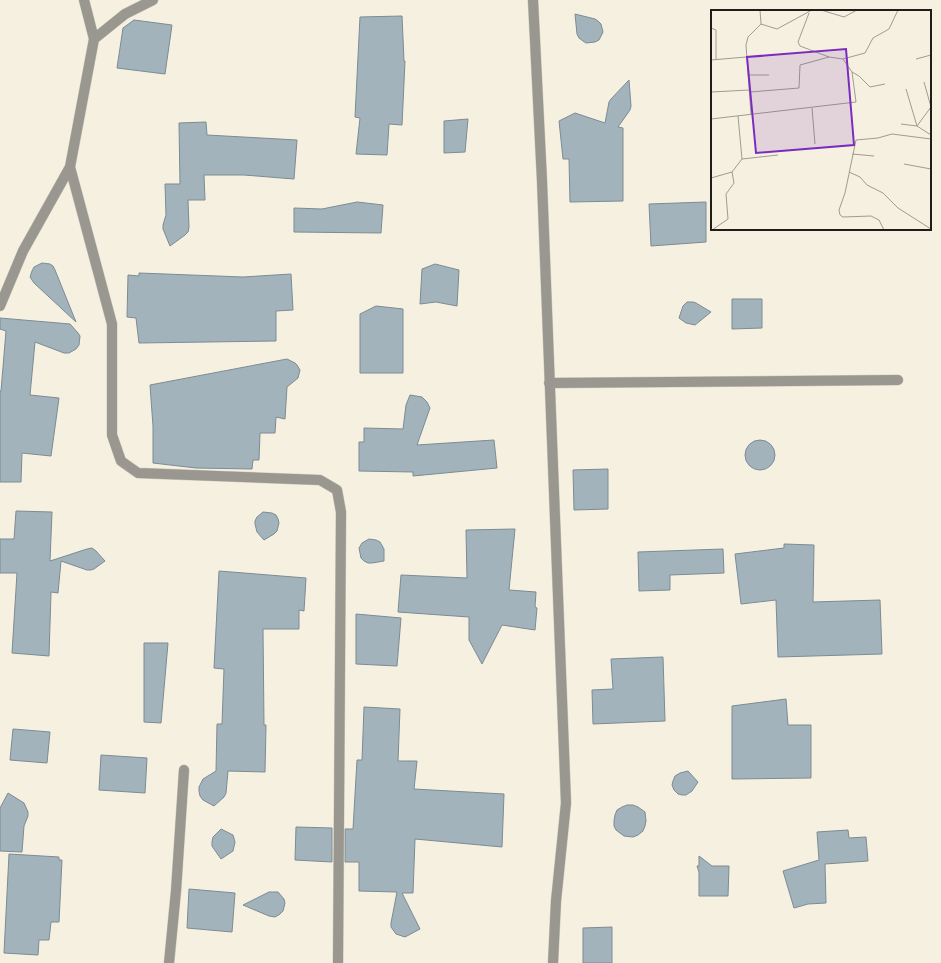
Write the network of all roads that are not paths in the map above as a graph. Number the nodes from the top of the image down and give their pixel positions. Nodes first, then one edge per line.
1 (84, 0) edge
2 (153, 0) edge
3 (533, 0) edge
4 (94, 39) junction
5 (70, 167) junction
6 (0, 306) edge
7 (898, 380) dead end
8 (549, 383) junction
9 (184, 770) dead end
10 (169, 963) edge
11 (338, 963) edge
12 (553, 963) edge

1 - 4 street
2 - 4 street
3 - 8 street
4 - 5 street
5 - 6 street
5 - 11 street
7 - 8 street
8 - 12 street
9 - 10 street

